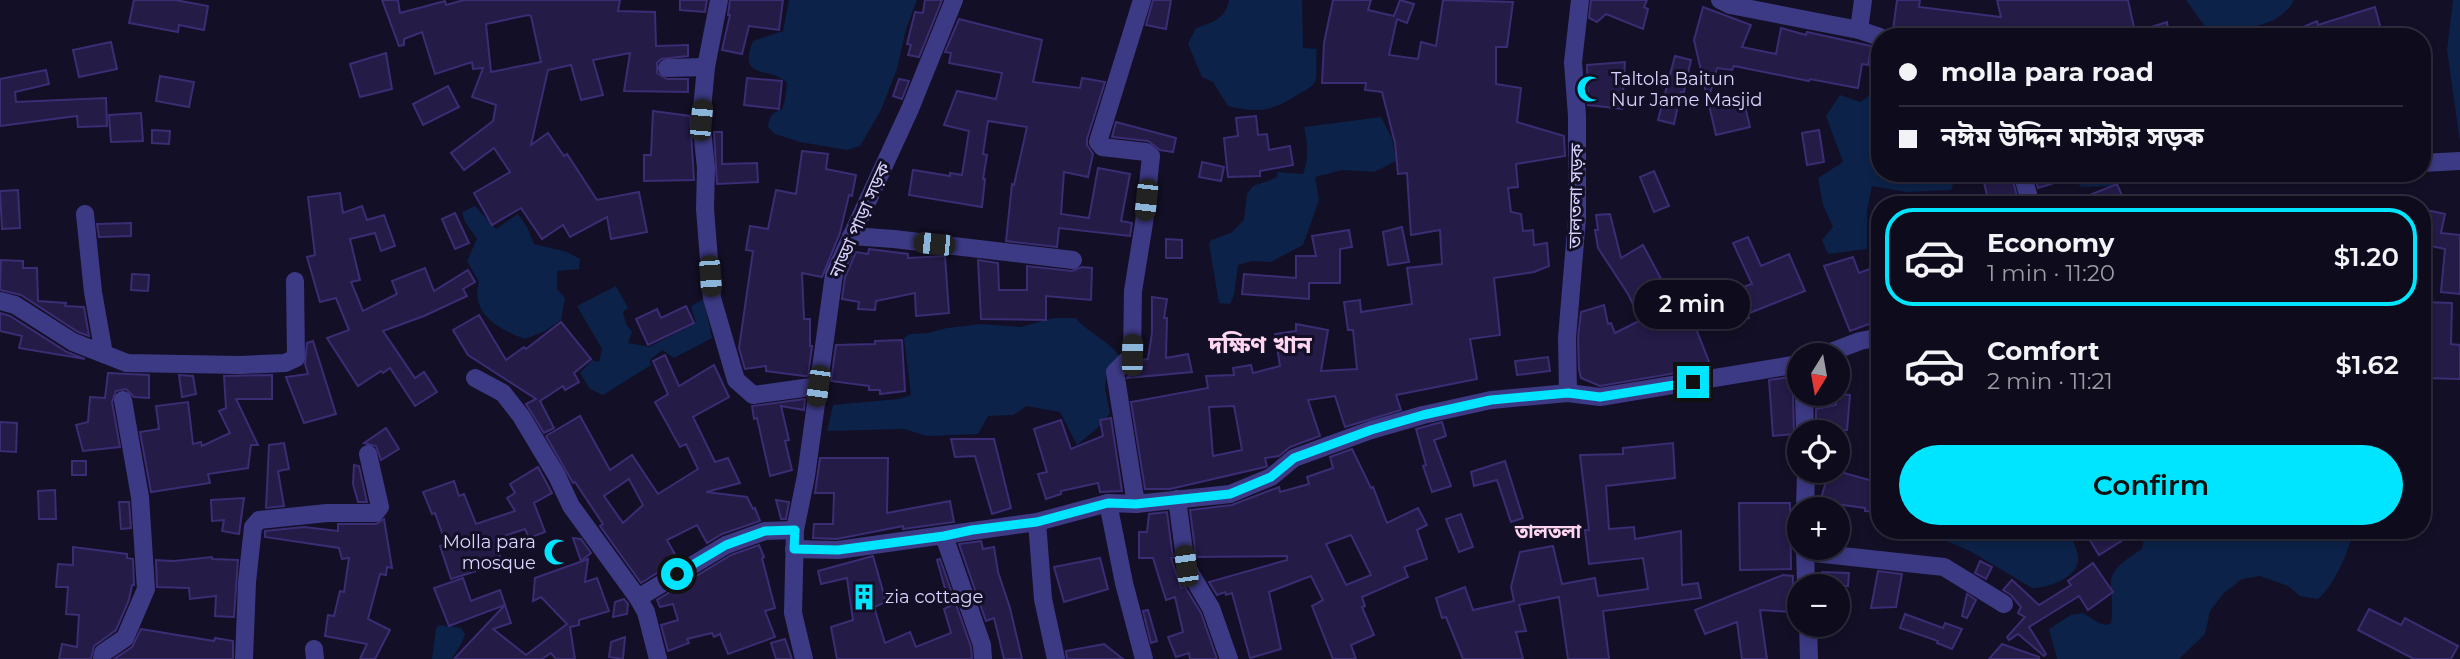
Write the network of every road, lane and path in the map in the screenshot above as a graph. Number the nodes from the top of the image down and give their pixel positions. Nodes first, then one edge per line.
1 (719, 0) edge
2 (954, 0) edge
3 (1142, 0) edge
4 (1580, 0) edge
5 (1720, 0) edge
6 (1863, 0) edge
7 (1859, 30) junction
8 (1871, 34) edge
9 (706, 67) junction
10 (667, 68) dead end
11 (2460, 161) edge
12 (2431, 163) edge
13 (85, 214) dead end
14 (851, 236) junction
15 (1073, 260) dead end
16 (295, 281) dead end
17 (0, 301) edge
18 (1871, 339) edge
19 (1850, 345) edge
20 (104, 354) junction
21 (1787, 365) edge
22 (475, 378) dead end
23 (818, 386) junction
24 (1568, 393) junction
25 (123, 400) dead end
26 (368, 454) dead end
27 (1177, 499) junction
28 (1108, 503) junction
29 (1136, 504) junction
30 (1037, 522) junction
31 (795, 530) junction
32 (944, 536) junction
33 (794, 549) junction
34 (1850, 556) edge
35 (638, 598) junction
36 (2004, 604) dead end
37 (1808, 637) edge
38 (102, 659) edge
39 (244, 659) edge
40 (658, 659) edge
41 (804, 659) edge
42 (983, 659) edge
43 (1056, 659) edge
44 (1144, 659) edge
45 (1229, 659) edge
46 (1809, 659) edge

1 - 9 street
2 - 14 street, নাড্ডা পাড়া সড়ক
3 - 29 street
4 - 24 street, তালতলা সড়ক
5 - 7 street
6 - 7 street
7 - 8 street
9 - 10 street
9 - 23 street
11 - 12 street
13 - 20 street
14 - 15 street
14 - 23 street, নাড্ডা পাড়া সড়ক
16 - 20 street
17 - 20 street
18 - 19 street
21 - 24 street
22 - 35 street
23 - 31 street, নাড্ডা পাড়া সড়ক
24 - 27 street
25 - 38 street
26 - 39 street
27 - 29 street
27 - 45 street
28 - 29 street
28 - 30 street
28 - 44 street
30 - 32 street
30 - 43 street
31 - 33 street, নাড্ডা পাড়া সড়ক
31 - 35 street
32 - 33 street
32 - 42 street
33 - 41 street, নাড্ডা পাড়া সড়ক
34 - 36 street
35 - 40 street
37 - 46 street

